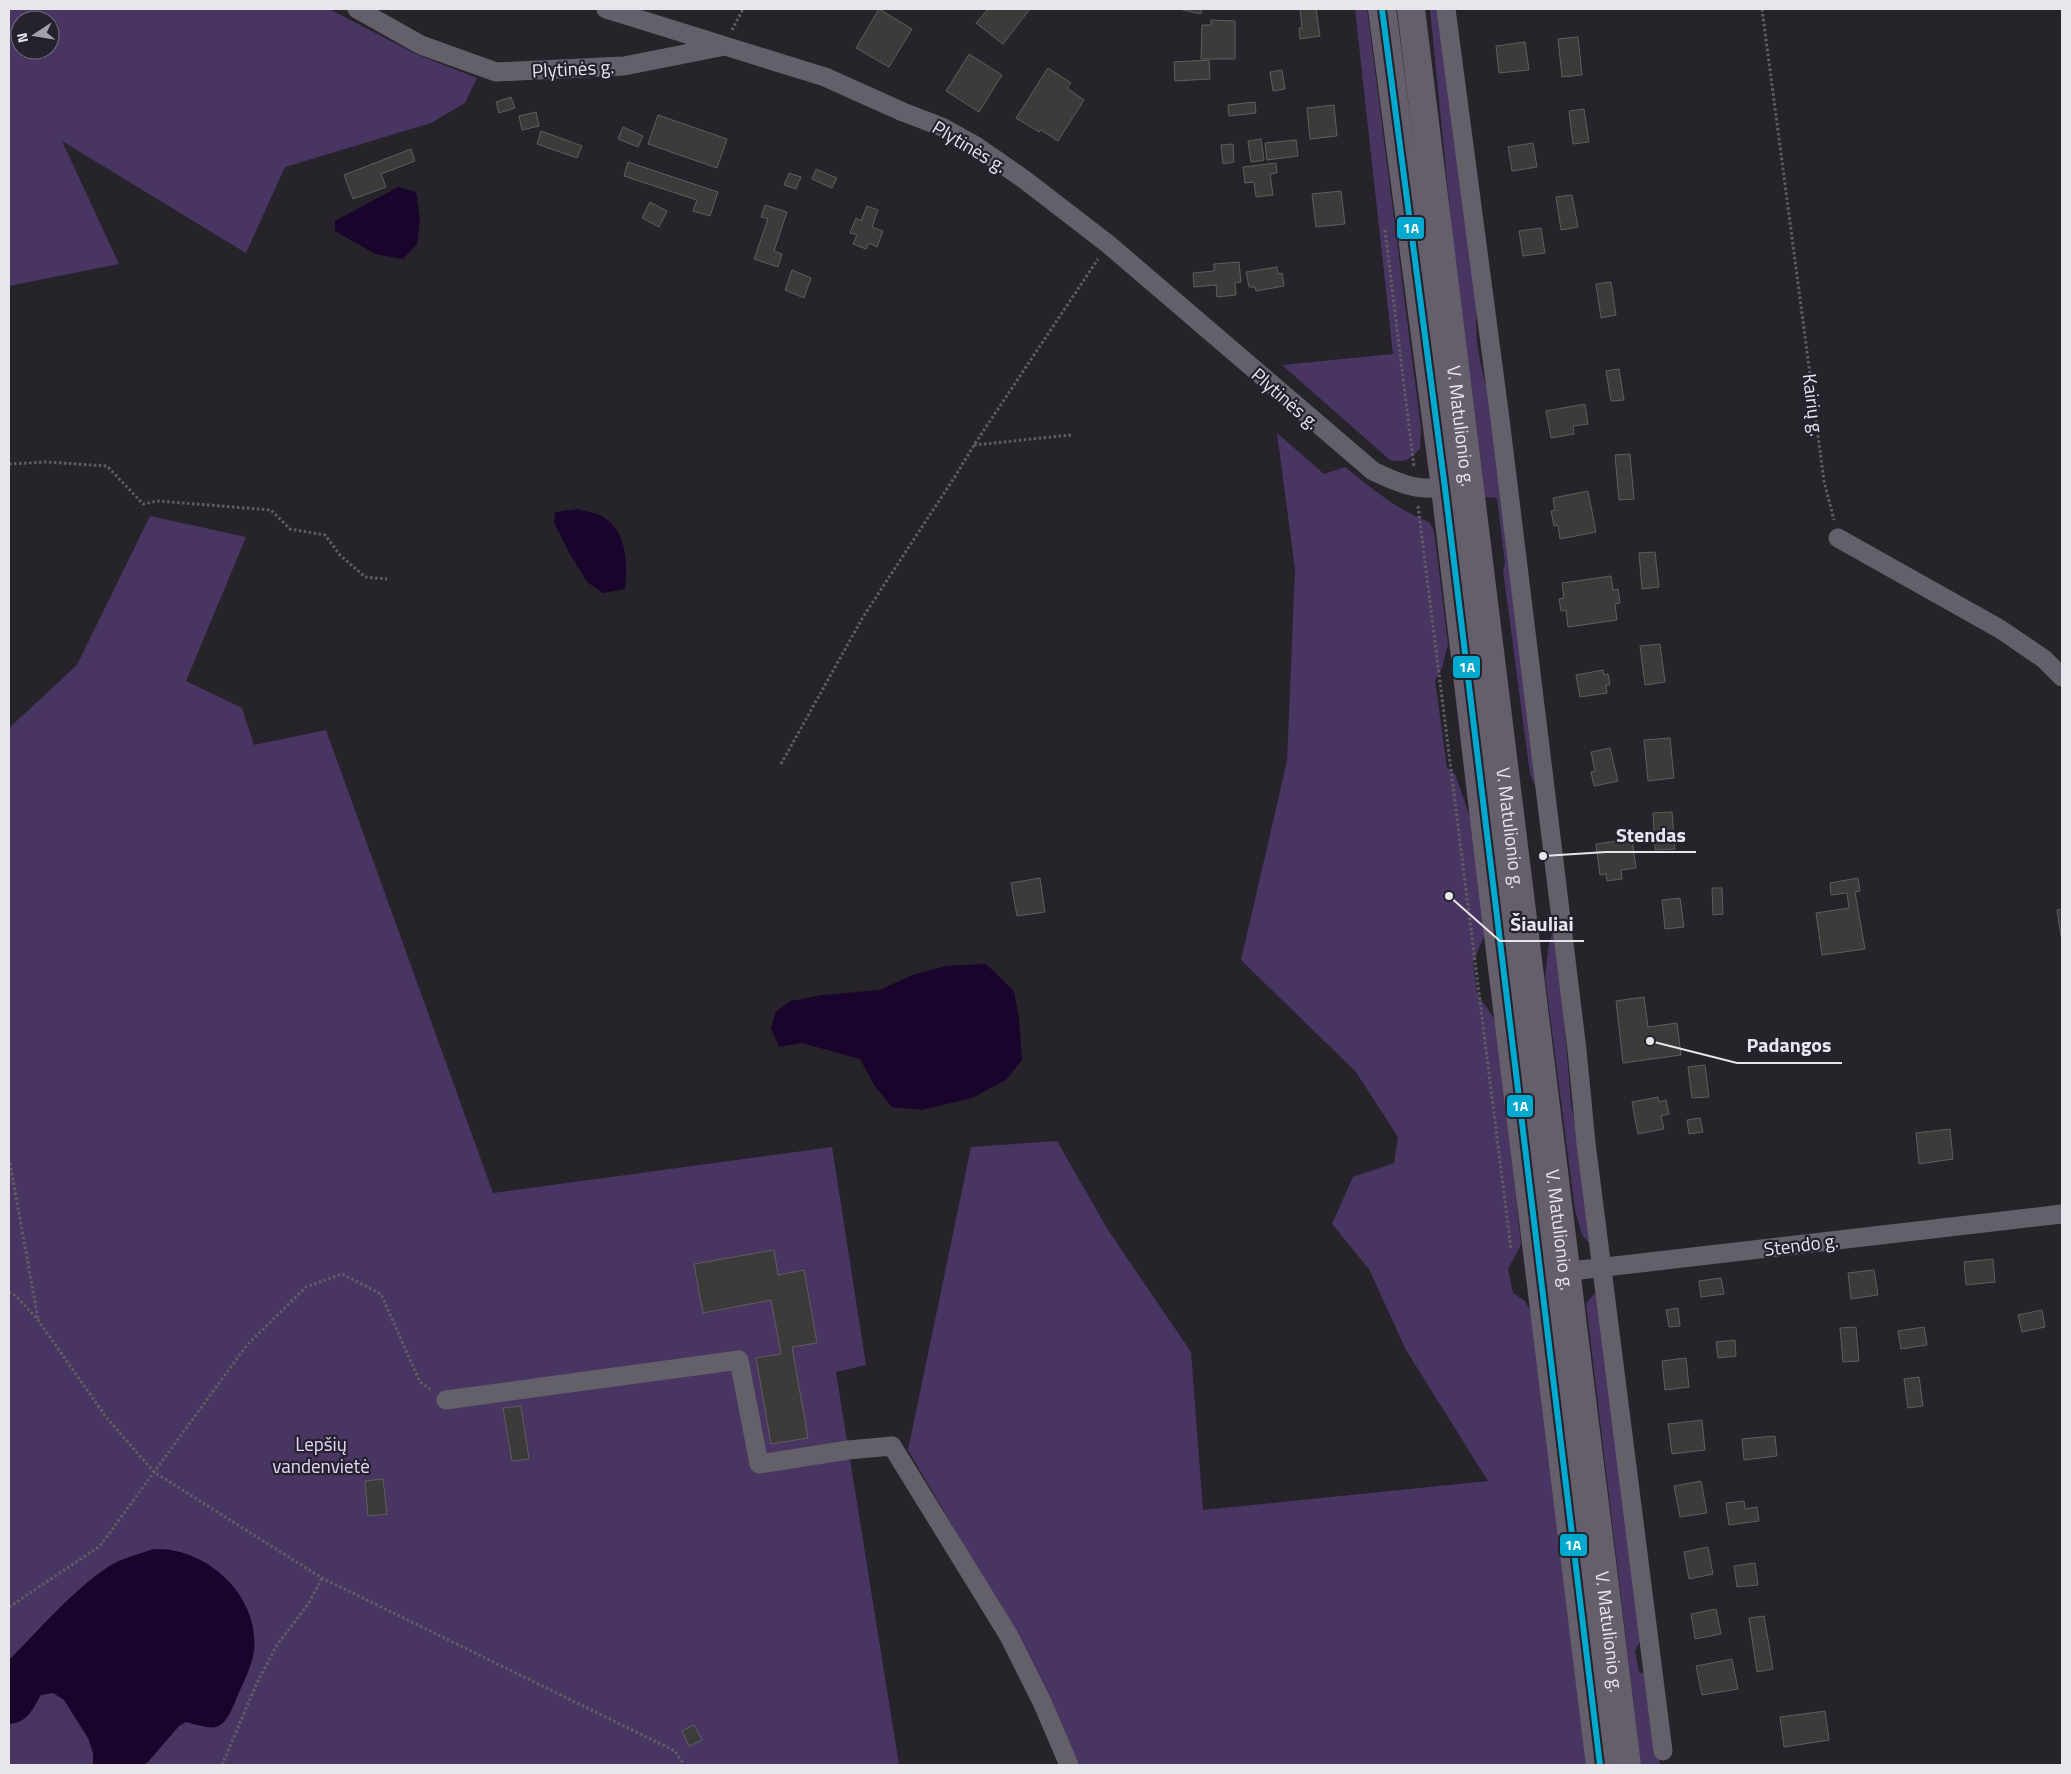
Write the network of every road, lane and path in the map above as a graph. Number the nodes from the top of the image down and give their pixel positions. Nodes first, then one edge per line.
1 (357, 9) edge
2 (606, 9) edge
3 (1382, 9) edge
4 (1411, 9) edge
5 (1446, 9) edge
6 (1762, 9) edge
7 (725, 46) junction
8 (1384, 222) dead end
9 (1108, 244) junction
10 (1071, 435) dead end
11 (974, 445) junction
12 (9, 464) edge
13 (1458, 487) junction
14 (1416, 488) junction
15 (1838, 538) joint
16 (387, 579) dead end
17 (2062, 677) edge
18 (781, 764) dead end
19 (9, 1158) edge
20 (2062, 1214) edge
21 (1512, 1252) dead end
22 (1604, 1267) junction
23 (1567, 1272) junction
24 (1539, 1275) junction
25 (9, 1292) edge
26 (38, 1320) junction
27 (446, 1400) joint
28 (154, 1472) junction
29 (322, 1578) junction
30 (9, 1607) edge
31 (1663, 1750) dead end
32 (222, 1765) edge
33 (684, 1765) edge
34 (1069, 1765) edge
35 (1600, 1765) edge
36 (1627, 1765) edge

1 - 7 street, Plytinės g.
2 - 7 street
3 - 13 highway, V. Matulionio g.
4 - 13 highway, V. Matulionio g.
5 - 22 street
6 - 15 path, Kairių g.
7 - 9 street, Plytinės g.
8 - 14 path
9 - 11 path
9 - 14 street, Plytinės g.
10 - 11 path
11 - 18 path
12 - 16 path
13 - 14 street, Plytinės g.
13 - 23 highway, V. Matulionio g.
13 - 24 highway, V. Matulionio g.
14 - 21 path
15 - 17 street
19 - 26 path
20 - 22 street, Stendo g.
22 - 23 street, Stendo g.
22 - 31 street
23 - 24 street, Stendo g.
23 - 36 highway, V. Matulionio g.
24 - 35 highway, V. Matulionio g.
25 - 26 path
26 - 28 path
27 - 28 path
27 - 34 street
28 - 29 path
28 - 30 path
29 - 32 path
29 - 33 path

